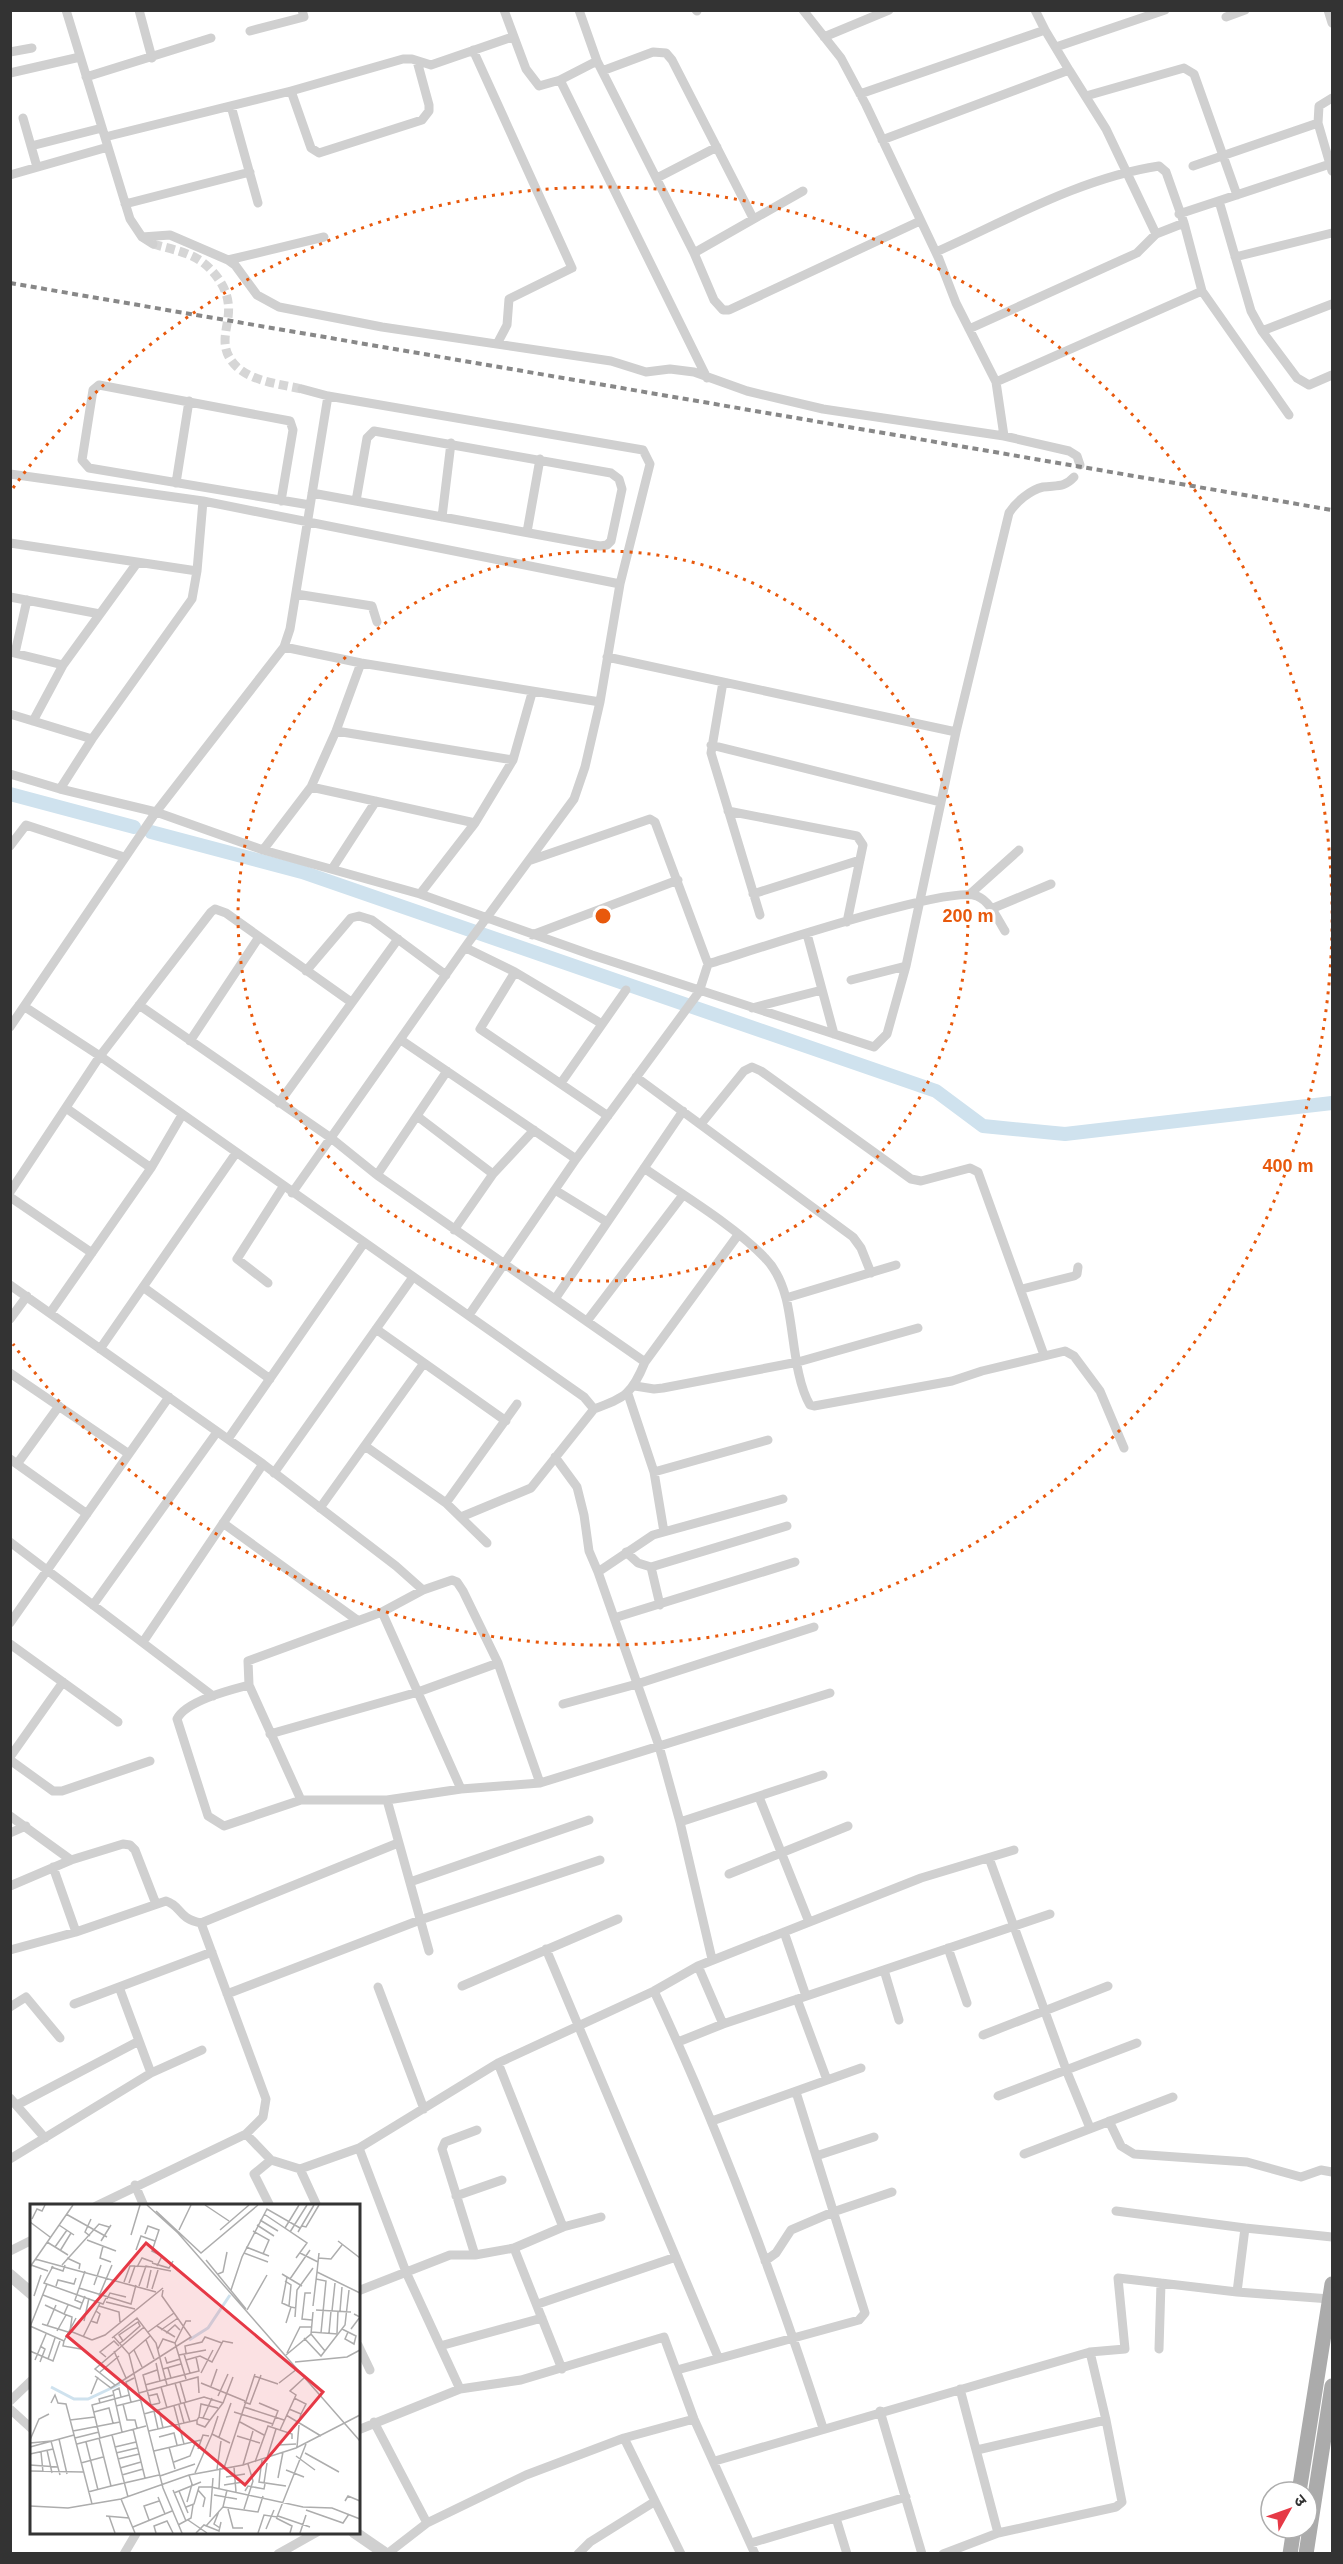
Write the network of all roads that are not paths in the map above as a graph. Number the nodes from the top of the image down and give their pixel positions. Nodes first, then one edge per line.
1 (66, 10) edge
2 (139, 10) edge
3 (302, 10) edge
4 (504, 10) edge
5 (579, 10) edge
6 (803, 10) edge
7 (889, 10) edge
8 (1035, 10) edge
9 (1165, 10) edge
10 (1245, 10) edge
11 (1328, 10) edge
12 (1226, 17) dead end
13 (1332, 23) edge
14 (1045, 30) junction
15 (250, 31) dead end
16 (512, 37) junction
17 (824, 37) junction
18 (211, 38) dead end
19 (1056, 47) junction
20 (32, 48) dead end
21 (473, 50) junction
22 (10, 52) edge
23 (80, 57) junction
24 (152, 58) junction
25 (417, 61) junction
26 (597, 61) junction
27 (1069, 70) junction
28 (602, 71) junction
29 (10, 73) edge
30 (86, 77) junction
31 (560, 80) junction
32 (291, 91) junction
33 (861, 94) junction
34 (1086, 96) junction
35 (1332, 98) edge
36 (231, 106) junction
37 (23, 118) dead end
38 (1318, 123) junction
39 (103, 133) junction
40 (882, 140) junction
41 (31, 146) junction
42 (108, 147) junction
43 (717, 147) junction
44 (1225, 155) junction
45 (1193, 166) dead end
46 (37, 167) junction
47 (1331, 167) edge
48 (1126, 171) junction
49 (250, 172) junction
50 (10, 175) edge
51 (657, 178) junction
52 (803, 191) dead end
53 (1237, 195) junction
54 (1219, 201) junction
55 (258, 202) dead end
56 (125, 204) junction
57 (753, 218) junction
58 (1182, 219) junction
59 (920, 221) junction
60 (1332, 233) edge
61 (1156, 234) junction
62 (142, 237) junction
63 (324, 237) dead end
64 (153, 244) tunnel mouth
65 (936, 252) junction
66 (694, 253) junction
67 (1235, 257) junction
68 (228, 260) junction
69 (1202, 291) junction
70 (1332, 304) edge
71 (969, 330) junction
72 (1262, 332) junction
73 (497, 344) junction
74 (1332, 375) edge
75 (707, 378) junction
76 (996, 382) junction
77 (302, 389) tunnel mouth
78 (328, 396) junction
79 (189, 401) junction
80 (1289, 415) dead end
81 (1004, 436) junction
82 (451, 443) junction
83 (540, 459) junction
84 (1080, 465) dead end
85 (10, 474) edge
86 (1074, 477) dead end
87 (176, 483) junction
88 (312, 493) junction
89 (203, 501) junction
90 (281, 501) junction
91 (356, 501) junction
92 (310, 505) junction
93 (442, 517) junction
94 (307, 523) junction
95 (527, 532) junction
96 (10, 543) edge
97 (137, 563) junction
98 (197, 571) junction
99 (620, 584) junction
100 (296, 594) junction
101 (10, 597) edge
102 (27, 600) junction
103 (100, 614) junction
104 (377, 622) dead end
105 (284, 647) junction
106 (13, 652) edge
107 (607, 657) junction
108 (361, 663) junction
109 (63, 665) junction
110 (723, 682) junction
111 (532, 693) junction
112 (600, 702) junction
113 (10, 714) edge
114 (33, 721) junction
115 (336, 731) junction
116 (956, 732) junction
117 (92, 739) junction
118 (711, 745) junction
119 (513, 760) junction
120 (10, 774) edge
121 (311, 787) junction
122 (60, 789) junction
123 (376, 801) junction
124 (940, 802) junction
125 (728, 810) junction
126 (156, 812) junction
127 (475, 823) junction
128 (10, 846) edge
129 (263, 850) junction
130 (1019, 850) dead end
131 (124, 857) junction
132 (531, 860) junction
133 (860, 860) junction
134 (332, 869) junction
135 (678, 880) junction
136 (1051, 884) dead end
137 (420, 894) junction
138 (753, 894) junction
139 (969, 894) junction
140 (918, 901) junction
141 (991, 909) junction
142 (760, 915) dead end
143 (486, 919) junction
144 (847, 922) junction
145 (1005, 931) dead end
146 (807, 934) junction
147 (532, 935) junction
148 (259, 937) junction
149 (398, 939) junction
150 (467, 946) junction
151 (708, 964) junction
152 (906, 966) junction
153 (306, 971) junction
154 (515, 972) junction
155 (446, 975) junction
156 (852, 980) dead end
157 (626, 990) dead end
158 (822, 990) junction
159 (699, 992) junction
160 (351, 1002) junction
161 (139, 1005) junction
162 (25, 1007) junction
163 (752, 1008) junction
164 (602, 1024) junction
165 (10, 1027) edge
166 (834, 1034) junction
167 (401, 1040) junction
168 (190, 1041) junction
169 (100, 1056) junction
170 (447, 1071) junction
171 (636, 1077) junction
172 (561, 1083) junction
173 (279, 1102) junction
174 (66, 1108) junction
175 (683, 1111) junction
176 (182, 1115) junction
177 (417, 1116) junction
178 (608, 1116) junction
179 (701, 1124) junction
180 (534, 1130) junction
181 (331, 1138) junction
182 (236, 1153) junction
183 (576, 1159) junction
184 (152, 1168) junction
185 (644, 1168) junction
186 (493, 1174) junction
187 (377, 1175) junction
188 (12, 1188) edge
189 (288, 1190) junction
190 (555, 1190) junction
191 (683, 1195) junction
192 (10, 1197) edge
193 (607, 1222) junction
194 (454, 1230) junction
195 (738, 1235) junction
196 (364, 1243) junction
197 (92, 1253) junction
198 (504, 1264) junction
199 (896, 1265) dead end
200 (1078, 1267) dead end
201 (870, 1273) junction
202 (414, 1277) junction
203 (268, 1283) dead end
204 (10, 1285) edge
205 (143, 1287) junction
206 (1022, 1289) junction
207 (27, 1296) junction
208 (786, 1298) junction
209 (555, 1299) junction
210 (50, 1313) junction
211 (469, 1315) junction
212 (10, 1319) edge
213 (587, 1321) junction
214 (918, 1328) dead end
215 (376, 1329) junction
216 (100, 1348) junction
217 (1044, 1355) junction
218 (645, 1362) junction
219 (798, 1362) junction
220 (424, 1363) junction
221 (10, 1373) edge
222 (270, 1379) junction
223 (632, 1390) junction
224 (169, 1397) junction
225 (517, 1404) dead end
226 (58, 1406) junction
227 (594, 1409) junction
228 (506, 1421) junction
229 (218, 1432) junction
230 (228, 1439) junction
231 (768, 1440) dead end
232 (365, 1446) junction
233 (1124, 1448) dead end
234 (129, 1454) junction
235 (555, 1458) junction
236 (14, 1461) edge
237 (262, 1464) junction
238 (654, 1472) junction
239 (274, 1473) junction
240 (783, 1499) dead end
241 (446, 1503) junction
242 (320, 1508) junction
243 (87, 1514) junction
244 (461, 1517) junction
245 (223, 1523) junction
246 (787, 1526) dead end
247 (664, 1532) junction
248 (10, 1542) edge
249 (488, 1543) dead end
250 (626, 1552) junction
251 (795, 1563) dead end
252 (651, 1567) junction
253 (48, 1571) junction
254 (598, 1572) junction
255 (423, 1590) junction
256 (93, 1605) junction
257 (660, 1605) junction
258 (382, 1612) junction
259 (614, 1618) junction
260 (357, 1620) junction
261 (10, 1623) edge
262 (814, 1627) dead end
263 (142, 1642) junction
264 (10, 1644) edge
265 (498, 1663) junction
266 (63, 1682) junction
267 (637, 1684) junction
268 (249, 1685) junction
269 (418, 1692) junction
270 (830, 1693) dead end
271 (213, 1696) junction
272 (563, 1704) dead end
273 (118, 1722) dead end
274 (270, 1734) junction
275 (659, 1746) junction
276 (10, 1758) edge
277 (150, 1761) dead end
278 (823, 1775) dead end
279 (540, 1783) junction
280 (461, 1789) junction
281 (759, 1797) junction
282 (301, 1800) junction
283 (387, 1800) junction
284 (10, 1816) edge
285 (589, 1820) dead end
286 (680, 1822) junction
287 (26, 1826) junction
288 (848, 1826) dead end
289 (10, 1833) edge
290 (398, 1843) junction
291 (1014, 1850) dead end
292 (782, 1853) junction
293 (989, 1858) junction
294 (71, 1860) junction
295 (600, 1860) dead end
296 (53, 1867) junction
297 (729, 1874) dead end
298 (410, 1882) junction
299 (10, 1886) edge
300 (156, 1904) junction
301 (1050, 1914) dead end
302 (618, 1919) dead end
303 (420, 1920) junction
304 (809, 1922) junction
305 (201, 1923) junction
306 (1014, 1926) junction
307 (76, 1932) junction
308 (784, 1932) junction
309 (948, 1948) junction
310 (546, 1949) junction
311 (10, 1950) edge
312 (429, 1951) dead end
313 (212, 1952) junction
314 (712, 1959) junction
315 (698, 1966) junction
316 (884, 1970) junction
317 (462, 1986) dead end
318 (1108, 1986) dead end
319 (119, 1987) junction
320 (378, 1987) dead end
321 (654, 1990) junction
322 (227, 1994) junction
323 (802, 1997) junction
324 (967, 2003) dead end
325 (74, 2004) dead end
326 (10, 2007) edge
327 (1045, 2011) junction
328 (900, 2020) dead end
329 (723, 2024) junction
330 (578, 2026) junction
331 (983, 2035) dead end
332 (60, 2038) dead end
333 (139, 2041) junction
334 (678, 2042) junction
335 (1137, 2043) dead end
336 (202, 2050) dead end
337 (498, 2063) junction
338 (861, 2068) dead end
339 (1067, 2072) junction
340 (151, 2073) junction
341 (827, 2080) junction
342 (796, 2092) junction
343 (998, 2096) dead end
344 (1173, 2097) dead end
345 (14, 2101) edge
346 (424, 2109) junction
347 (712, 2121) junction
348 (1109, 2121) junction
349 (1090, 2128) junction
350 (477, 2130) dead end
351 (246, 2134) junction
352 (874, 2137) dead end
353 (45, 2138) junction
354 (359, 2148) junction
355 (1024, 2154) dead end
356 (816, 2156) junction
357 (10, 2159) edge
358 (271, 2160) junction
359 (300, 2169) junction
360 (1328, 2171) edge
361 (502, 2180) dead end
362 (135, 2185) junction
363 (892, 2192) dead end
364 (456, 2196) junction
365 (98, 2204) edge
366 (144, 2204) edge
367 (269, 2204) edge
368 (317, 2204) edge
369 (1116, 2211) dead end
370 (833, 2212) junction
371 (601, 2217) dead end
372 (563, 2227) junction
373 (1245, 2228) junction
374 (1332, 2237) edge
375 (30, 2241) edge
376 (514, 2247) junction
377 (10, 2251) edge
378 (475, 2255) junction
379 (676, 2257) junction
380 (765, 2261) junction
381 (406, 2272) junction
382 (10, 2275) edge
383 (1161, 2283) junction
384 (360, 2290) edge
385 (1331, 2291) edge
386 (30, 2292) edge
387 (1237, 2292) junction
388 (538, 2304) junction
389 (542, 2318) junction
390 (794, 2338) junction
391 (440, 2346) junction
392 (360, 2349) edge
393 (1159, 2349) dead end
394 (1090, 2352) junction
395 (718, 2357) junction
396 (562, 2369) junction
397 (370, 2370) dead end
398 (677, 2370) junction
399 (30, 2382) edge
400 (1332, 2386) edge
401 (460, 2389) junction
402 (960, 2389) junction
403 (10, 2401) edge
404 (10, 2409) edge
405 (880, 2411) junction
406 (694, 2419) junction
407 (1107, 2420) junction
408 (374, 2422) junction
409 (30, 2427) edge
410 (823, 2428) junction
411 (360, 2429) edge
412 (624, 2439) junction
413 (977, 2450) junction
414 (715, 2461) junction
415 (1301, 2480) edge
416 (906, 2497) junction
417 (654, 2502) junction
418 (836, 2517) junction
419 (427, 2523) junction
420 (998, 2533) junction
421 (136, 2534) edge
422 (313, 2534) edge
423 (357, 2534) edge
424 (751, 2543) junction
425 (124, 2553) edge
426 (278, 2553) edge
427 (387, 2553) edge
428 (578, 2553) edge
429 (681, 2553) edge
430 (755, 2553) edge
431 (847, 2553) edge
432 (922, 2553) edge
433 (943, 2553) edge
434 (1306, 2553) edge

1 - 23 street
2 - 24 street
3 - 15 street
4 - 16 street
5 - 26 street
6 - 17 street
7 - 17 street
8 - 14 street
9 - 19 street
10 - 12 street
11 - 13 street
14 - 19 street
14 - 33 street
16 - 21 street
16 - 31 street
17 - 33 street
18 - 24 street
19 - 27 street
20 - 22 street
21 - 25 street
21 - 73 street
23 - 29 street
23 - 30 street
24 - 30 street
25 - 32 street
25 - 32 street
26 - 28 street
26 - 31 street
27 - 34 street
27 - 40 street
28 - 43 street
28 - 51 street
30 - 39 street
31 - 75 street
32 - 36 street
33 - 40 street
34 - 44 street
34 - 48 street
35 - 38 street
36 - 39 street
36 - 49 street
37 - 41 street
38 - 44 street
38 - 47 street
39 - 41 street
39 - 42 street
40 - 59 street
41 - 46 street
42 - 46 street
42 - 56 street
43 - 51 street
43 - 57 street
44 - 45 street
44 - 53 street
46 - 50 street
47 - 53 street
48 - 58 street
48 - 61 street
48 - 65 street
49 - 55 street
49 - 56 street
51 - 66 street
52 - 57 street
53 - 54 street
54 - 58 street
54 - 67 street
56 - 62 street
57 - 66 street
58 - 61 street
58 - 69 street
59 - 65 street
59 - 66 street
60 - 67 street
61 - 71 street
62 - 64 street
62 - 68 street
63 - 68 street
65 - 71 street
67 - 72 street
68 - 73 street
69 - 76 street
69 - 80 street
70 - 72 street
71 - 76 street
72 - 74 street
73 - 75 street
75 - 81 street
76 - 81 street
77 - 78 street
78 - 88 street
78 - 99 street
79 - 87 street
79 - 87 street
79 - 90 street
81 - 84 street
82 - 83 street
82 - 91 street
82 - 93 street
83 - 95 street
83 - 95 street
85 - 89 street
86 - 116 street
87 - 90 street
88 - 91 street
88 - 92 street
89 - 94 street
89 - 98 street
90 - 92 street
91 - 93 street
92 - 94 street
93 - 95 street
94 - 99 street
94 - 100 street
96 - 97 street
97 - 98 street
97 - 103 street
98 - 117 street
99 - 107 street
100 - 104 street
100 - 105 street
101 - 102 street
102 - 103 street
102 - 106 street
103 - 109 street
105 - 108 street
105 - 126 street
106 - 109 street
107 - 110 street
107 - 112 street
108 - 111 street
108 - 115 street
109 - 114 street
110 - 116 street
110 - 118 street
111 - 112 street
111 - 119 street
112 - 132 street
113 - 114 street
114 - 117 street
115 - 119 street
115 - 121 street
116 - 124 street
117 - 122 street
118 - 124 street
118 - 125 street
119 - 127 street
120 - 122 street
121 - 123 street
121 - 129 street
122 - 126 street
123 - 127 street
123 - 134 street
124 - 140 street
125 - 133 street
125 - 138 street
126 - 129 street
126 - 131 street
127 - 137 street
128 - 131 street
129 - 134 street
130 - 139 street
131 - 162 street
132 - 135 street
132 - 143 street
133 - 138 street
133 - 144 street
134 - 137 street
135 - 147 street
135 - 151 street
136 - 141 street
137 - 143 street
138 - 142 street
139 - 140 street
139 - 141 street
140 - 144 street
140 - 152 street
141 - 145 street
143 - 147 street
143 - 150 street
144 - 146 street
146 - 151 street
146 - 158 street
147 - 159 street
148 - 153 street
148 - 161 street
148 - 168 street
149 - 153 street
149 - 155 street
149 - 160 street
150 - 154 street
150 - 155 street
151 - 159 street
152 - 156 street
152 - 166 street
153 - 160 street
154 - 164 street
154 - 172 street
155 - 167 street
157 - 164 street
158 - 163 street
158 - 166 street
159 - 163 street
159 - 171 street
160 - 173 street
161 - 168 street
161 - 169 street
162 - 165 street
162 - 169 street
163 - 166 street
164 - 172 street
167 - 170 street
167 - 181 street
168 - 173 street
169 - 174 street
169 - 176 street
170 - 177 street
170 - 180 street
171 - 175 street
171 - 178 street
172 - 178 street
173 - 181 street
174 - 184 street
174 - 188 street
175 - 179 street
175 - 185 street
176 - 182 street
176 - 184 street
177 - 186 street
177 - 187 street
178 - 183 street
179 - 201 street
179 - 206 street
180 - 183 street
180 - 186 street
181 - 187 street
181 - 189 street
182 - 189 street
182 - 205 street
183 - 190 street
184 - 197 street
185 - 191 street
185 - 193 street
186 - 194 street
187 - 194 street
189 - 196 street
189 - 203 street
190 - 193 street
190 - 198 street
191 - 195 street
191 - 213 street
192 - 197 street
193 - 209 street
194 - 198 street
195 - 208 street
195 - 218 street
196 - 202 street
196 - 222 street
197 - 210 street
198 - 209 street
198 - 211 street
199 - 201 street
200 - 206 street
201 - 208 street
202 - 211 street
202 - 215 street
204 - 207 street
205 - 216 street
205 - 222 street
206 - 217 street
207 - 210 street
207 - 212 street
208 - 219 street
209 - 213 street
210 - 216 street
211 - 227 street
213 - 218 street
214 - 219 street
215 - 220 street
215 - 239 street
216 - 224 street
217 - 219 street
217 - 233 street
218 - 223 street
219 - 223 street
220 - 228 street
220 - 232 street
221 - 226 street
222 - 230 street
223 - 227 street
223 - 238 street
224 - 229 street
224 - 234 street
225 - 228 street
226 - 234 street
226 - 236 street
227 - 235 street
228 - 241 street
229 - 230 street
229 - 256 street
230 - 237 street
231 - 238 street
232 - 241 street
232 - 242 street
234 - 243 street
235 - 244 street
235 - 254 street
236 - 243 street
237 - 239 street
237 - 245 street
238 - 247 street
239 - 242 street
240 - 247 street
241 - 244 street
242 - 255 street
243 - 253 street
244 - 249 street
245 - 260 street
245 - 263 street
246 - 252 street
247 - 250 street
248 - 253 street
250 - 252 street
250 - 254 street
251 - 257 street
252 - 257 street
253 - 256 street
253 - 261 street
254 - 259 street
255 - 258 street
255 - 265 street
256 - 263 street
257 - 259 street
258 - 260 street
258 - 269 street
259 - 267 street
260 - 268 street
262 - 267 street
263 - 271 street
264 - 266 street
265 - 269 street
265 - 279 street
266 - 273 street
266 - 276 street
267 - 272 street
267 - 275 street
268 - 271 street
268 - 274 street
269 - 274 street
269 - 280 street
270 - 275 street
271 - 282 street
274 - 282 street
275 - 279 street
275 - 286 street
276 - 277 street
278 - 281 street
279 - 280 street
280 - 283 street
281 - 286 street
281 - 292 street
282 - 283 street
283 - 290 street
284 - 287 street
285 - 298 street
286 - 314 street
287 - 289 street
287 - 294 street
288 - 292 street
290 - 298 street
290 - 305 street
291 - 293 street
292 - 297 street
292 - 304 street
293 - 304 street
293 - 306 street
294 - 296 street
294 - 300 street
295 - 303 street
296 - 299 street
296 - 307 street
298 - 303 street
300 - 305 street
300 - 307 street
301 - 306 street
302 - 310 street
303 - 312 street
303 - 322 street
304 - 308 street
305 - 313 street
306 - 309 street
306 - 327 street
307 - 311 street
308 - 314 street
308 - 323 street
309 - 316 street
309 - 324 street
310 - 317 street
310 - 330 street
313 - 319 street
313 - 322 street
314 - 315 street
315 - 321 street
315 - 329 street
316 - 323 street
316 - 328 street
318 - 327 street
319 - 325 street
319 - 333 street
320 - 346 street
321 - 330 street
321 - 334 street
322 - 351 street
323 - 329 street
323 - 341 street
326 - 332 street
327 - 331 street
327 - 339 street
329 - 334 street
330 - 337 street
330 - 379 street
333 - 340 street
333 - 345 street
334 - 347 street
335 - 339 street
336 - 340 street
337 - 346 street
337 - 372 street
338 - 341 street
339 - 343 street
339 - 349 street
340 - 353 street
341 - 342 street
342 - 347 street
342 - 356 street
344 - 348 street
345 - 353 street
346 - 354 street
347 - 380 street
348 - 349 street
348 - 360 street
349 - 355 street
350 - 364 street
351 - 358 street
351 - 362 street
352 - 356 street
353 - 357 street
354 - 359 street
354 - 381 street
356 - 370 street
358 - 359 street
358 - 367 street
359 - 368 street
361 - 364 street
362 - 365 street
362 - 366 street
363 - 370 street
364 - 378 street
369 - 373 street
370 - 380 street
370 - 390 street
371 - 372 street
372 - 376 street
373 - 374 street
373 - 387 street
375 - 377 street
376 - 378 street
376 - 388 street
378 - 381 street
379 - 388 street
379 - 395 street
380 - 390 street
381 - 384 street
381 - 391 street
382 - 386 street
383 - 387 street
383 - 393 street
383 - 394 street
385 - 387 street
385 - 415 main road
388 - 389 street
389 - 391 street
389 - 396 street
390 - 395 street
390 - 410 street
391 - 401 street
392 - 397 street
394 - 402 street
394 - 407 street
395 - 398 street
396 - 398 street
396 - 401 street
398 - 406 street
399 - 403 street
400 - 434 main road
401 - 408 street
402 - 405 street
402 - 413 street
404 - 409 street
405 - 410 street
405 - 416 street
406 - 412 street
406 - 414 street
407 - 413 street
407 - 420 street
408 - 411 street
408 - 419 street
410 - 414 street
412 - 417 street
412 - 419 street
413 - 420 street
414 - 424 street
416 - 418 street
416 - 432 street
417 - 428 street
417 - 429 street
418 - 424 street
418 - 431 street
419 - 427 street
420 - 433 street
421 - 425 street
422 - 426 street
423 - 427 street
424 - 430 street

